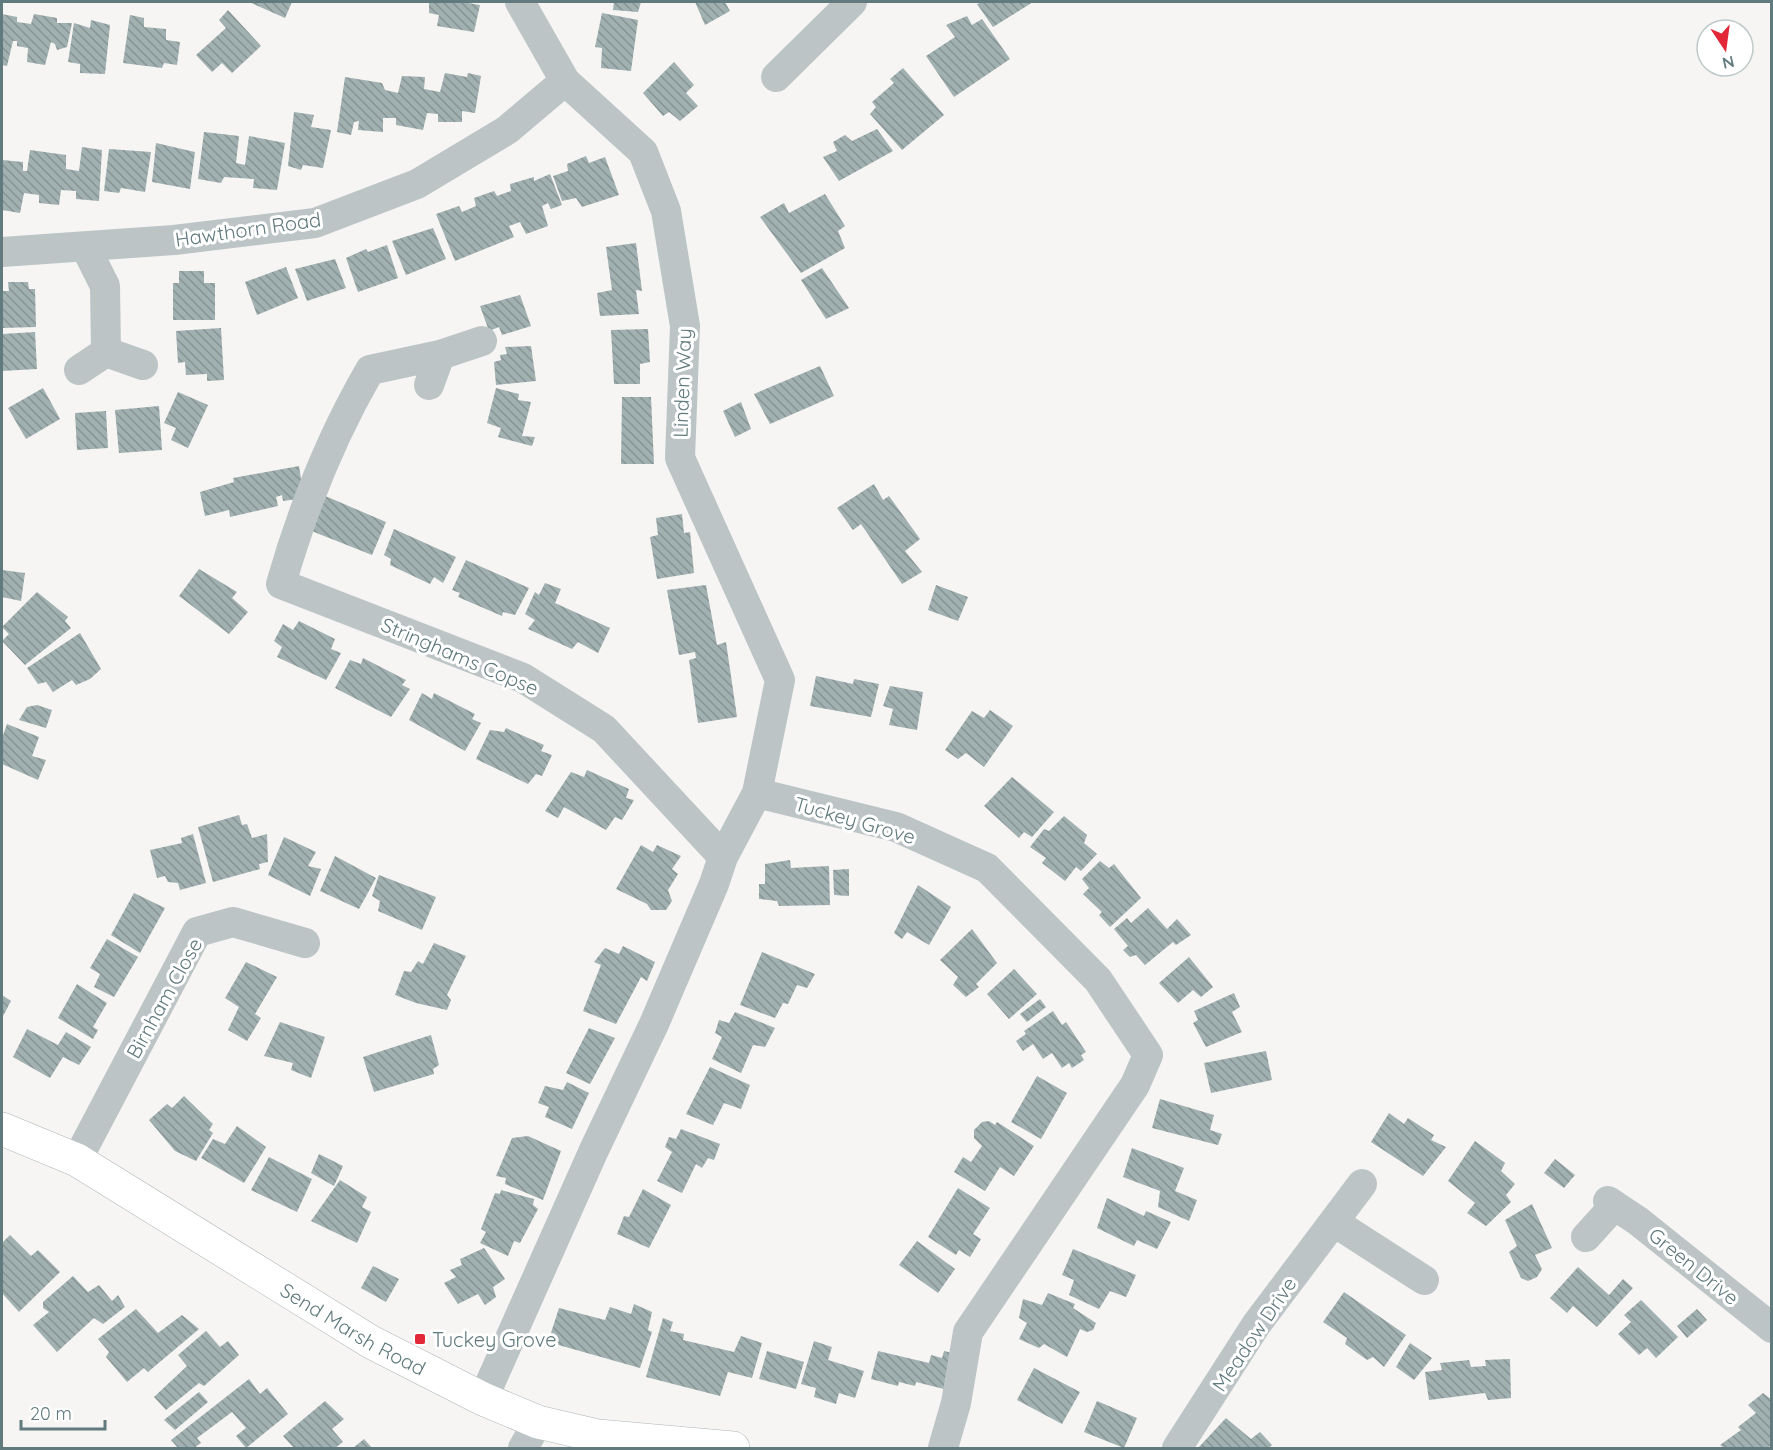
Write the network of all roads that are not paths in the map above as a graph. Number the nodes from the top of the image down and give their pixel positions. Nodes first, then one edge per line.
1 (520, 2) edge
2 (852, 2) edge
3 (776, 77) dead end
4 (565, 81) junction
5 (86, 248) junction
6 (2, 252) edge
7 (482, 341) dead end
8 (106, 352) junction
9 (440, 355) junction
10 (143, 365) dead end
11 (79, 370) dead end
12 (429, 385) dead end
13 (757, 793) junction
14 (723, 857) junction
15 (305, 943) dead end
16 (2, 1128) edge
17 (77, 1160) junction
18 (1362, 1184) dead end
19 (1334, 1222) junction
20 (1586, 1237) dead end
21 (1424, 1280) dead end
22 (1772, 1328) edge
23 (483, 1399) junction
24 (531, 1435) edge
25 (733, 1449) edge
26 (943, 1449) edge
27 (1177, 1449) edge

1 - 4 street, Linden Way
2 - 3 street
4 - 5 street, Hawthorn Road
4 - 13 street, Linden Way
5 - 6 street, Hawthorn Road
5 - 8 street
7 - 9 street
8 - 10 street
8 - 11 street
9 - 12 street
9 - 14 street, Stringhams Copse
13 - 14 street
13 - 26 street, Tuckey Grove
14 - 23 street
15 - 17 street, Birnham Close
16 - 17 main road, Send Marsh Road
17 - 23 main road, Send Marsh Road
18 - 19 street, Meadow Drive
19 - 21 street
19 - 27 street, Meadow Drive
20 - 22 street, Green Drive
23 - 24 main road, Send Marsh Road
24 - 25 main road, Send Marsh Road

